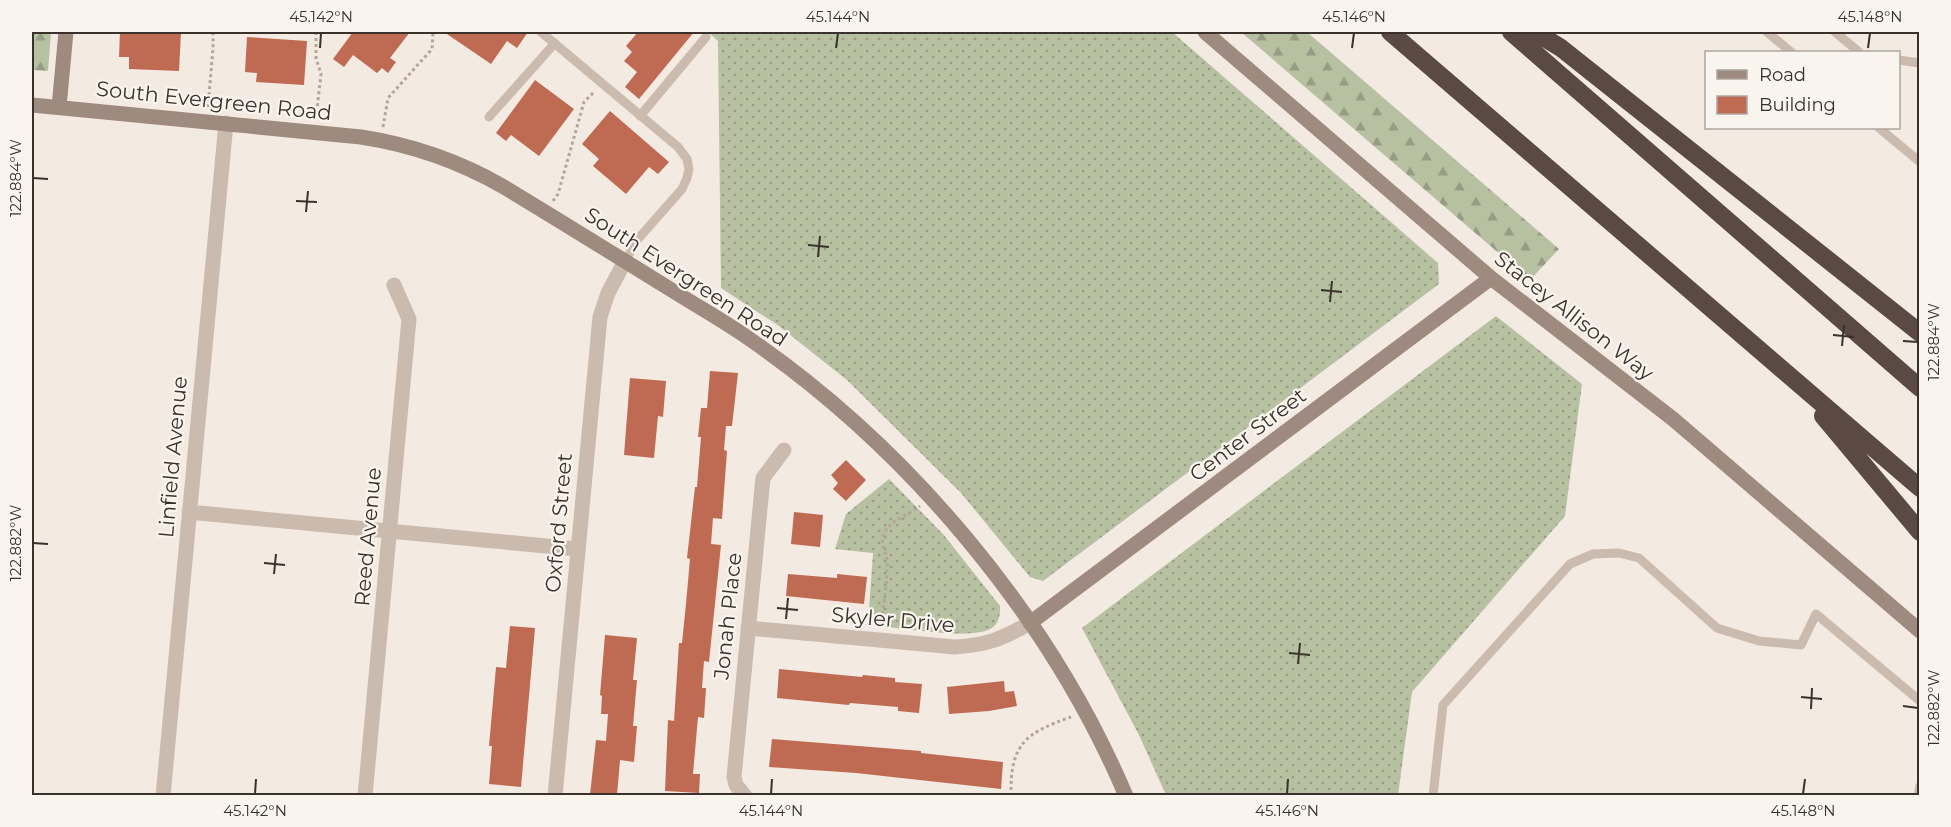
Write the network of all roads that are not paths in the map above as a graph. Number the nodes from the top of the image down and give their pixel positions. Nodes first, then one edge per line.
1 (66, 32) edge
2 (542, 32) edge
3 (1205, 32) edge
4 (1390, 32) edge
5 (1511, 32) edge
6 (1535, 32) edge
7 (1767, 32) edge
8 (1835, 32) edge
9 (706, 37) dead end
10 (555, 43) junction
11 (1790, 51) edge
12 (1858, 51) edge
13 (1900, 60) edge
14 (1920, 63) edge
15 (32, 105) edge
16 (59, 107) junction
17 (640, 116) junction
18 (489, 117) dead end
19 (225, 123) junction
20 (1880, 129) edge
21 (1920, 162) edge
22 (625, 261) junction
23 (1491, 278) junction
24 (394, 285) dead end
25 (1920, 333) edge
26 (1792, 377) junction
27 (1920, 388) edge
28 (784, 450) dead end
29 (1920, 488) edge
30 (189, 512) junction
31 (390, 531) junction
32 (1920, 532) edge
33 (578, 549) junction
34 (1030, 623) junction
35 (748, 628) junction
36 (1920, 632) edge
37 (1920, 701) edge
38 (1920, 786) edge
39 (743, 794) edge
40 (163, 795) edge
41 (365, 795) edge
42 (555, 795) edge
43 (1126, 795) edge
44 (1433, 795) edge
45 (1918, 795) edge

1 - 16 street
2 - 10 lane
3 - 23 street, Stacey Allison Way
4 - 26 highway
5 - 27 highway
6 - 25 highway
7 - 11 lane
8 - 12 lane
9 - 17 lane
10 - 17 lane
10 - 18 lane
13 - 14 lane
15 - 16 street, South Evergreen Road
16 - 19 street, South Evergreen Road
17 - 22 lane
19 - 22 street, South Evergreen Road
19 - 30 street, Linfield Avenue
20 - 21 lane
22 - 33 street, Oxford Street
22 - 34 street, South Evergreen Road
23 - 34 street, Center Street
23 - 36 street, Stacey Allison Way
24 - 31 street, Reed Avenue
26 - 29 highway
26 - 32 highway
28 - 35 street, Jonah Place
30 - 31 street
30 - 40 street, Linfield Avenue
31 - 33 street
31 - 41 street, Reed Avenue
33 - 42 street, Oxford Street
34 - 35 street, Skyler Drive
34 - 43 street, South Evergreen Road
35 - 39 street, Jonah Place
37 - 44 lane
38 - 45 lane

